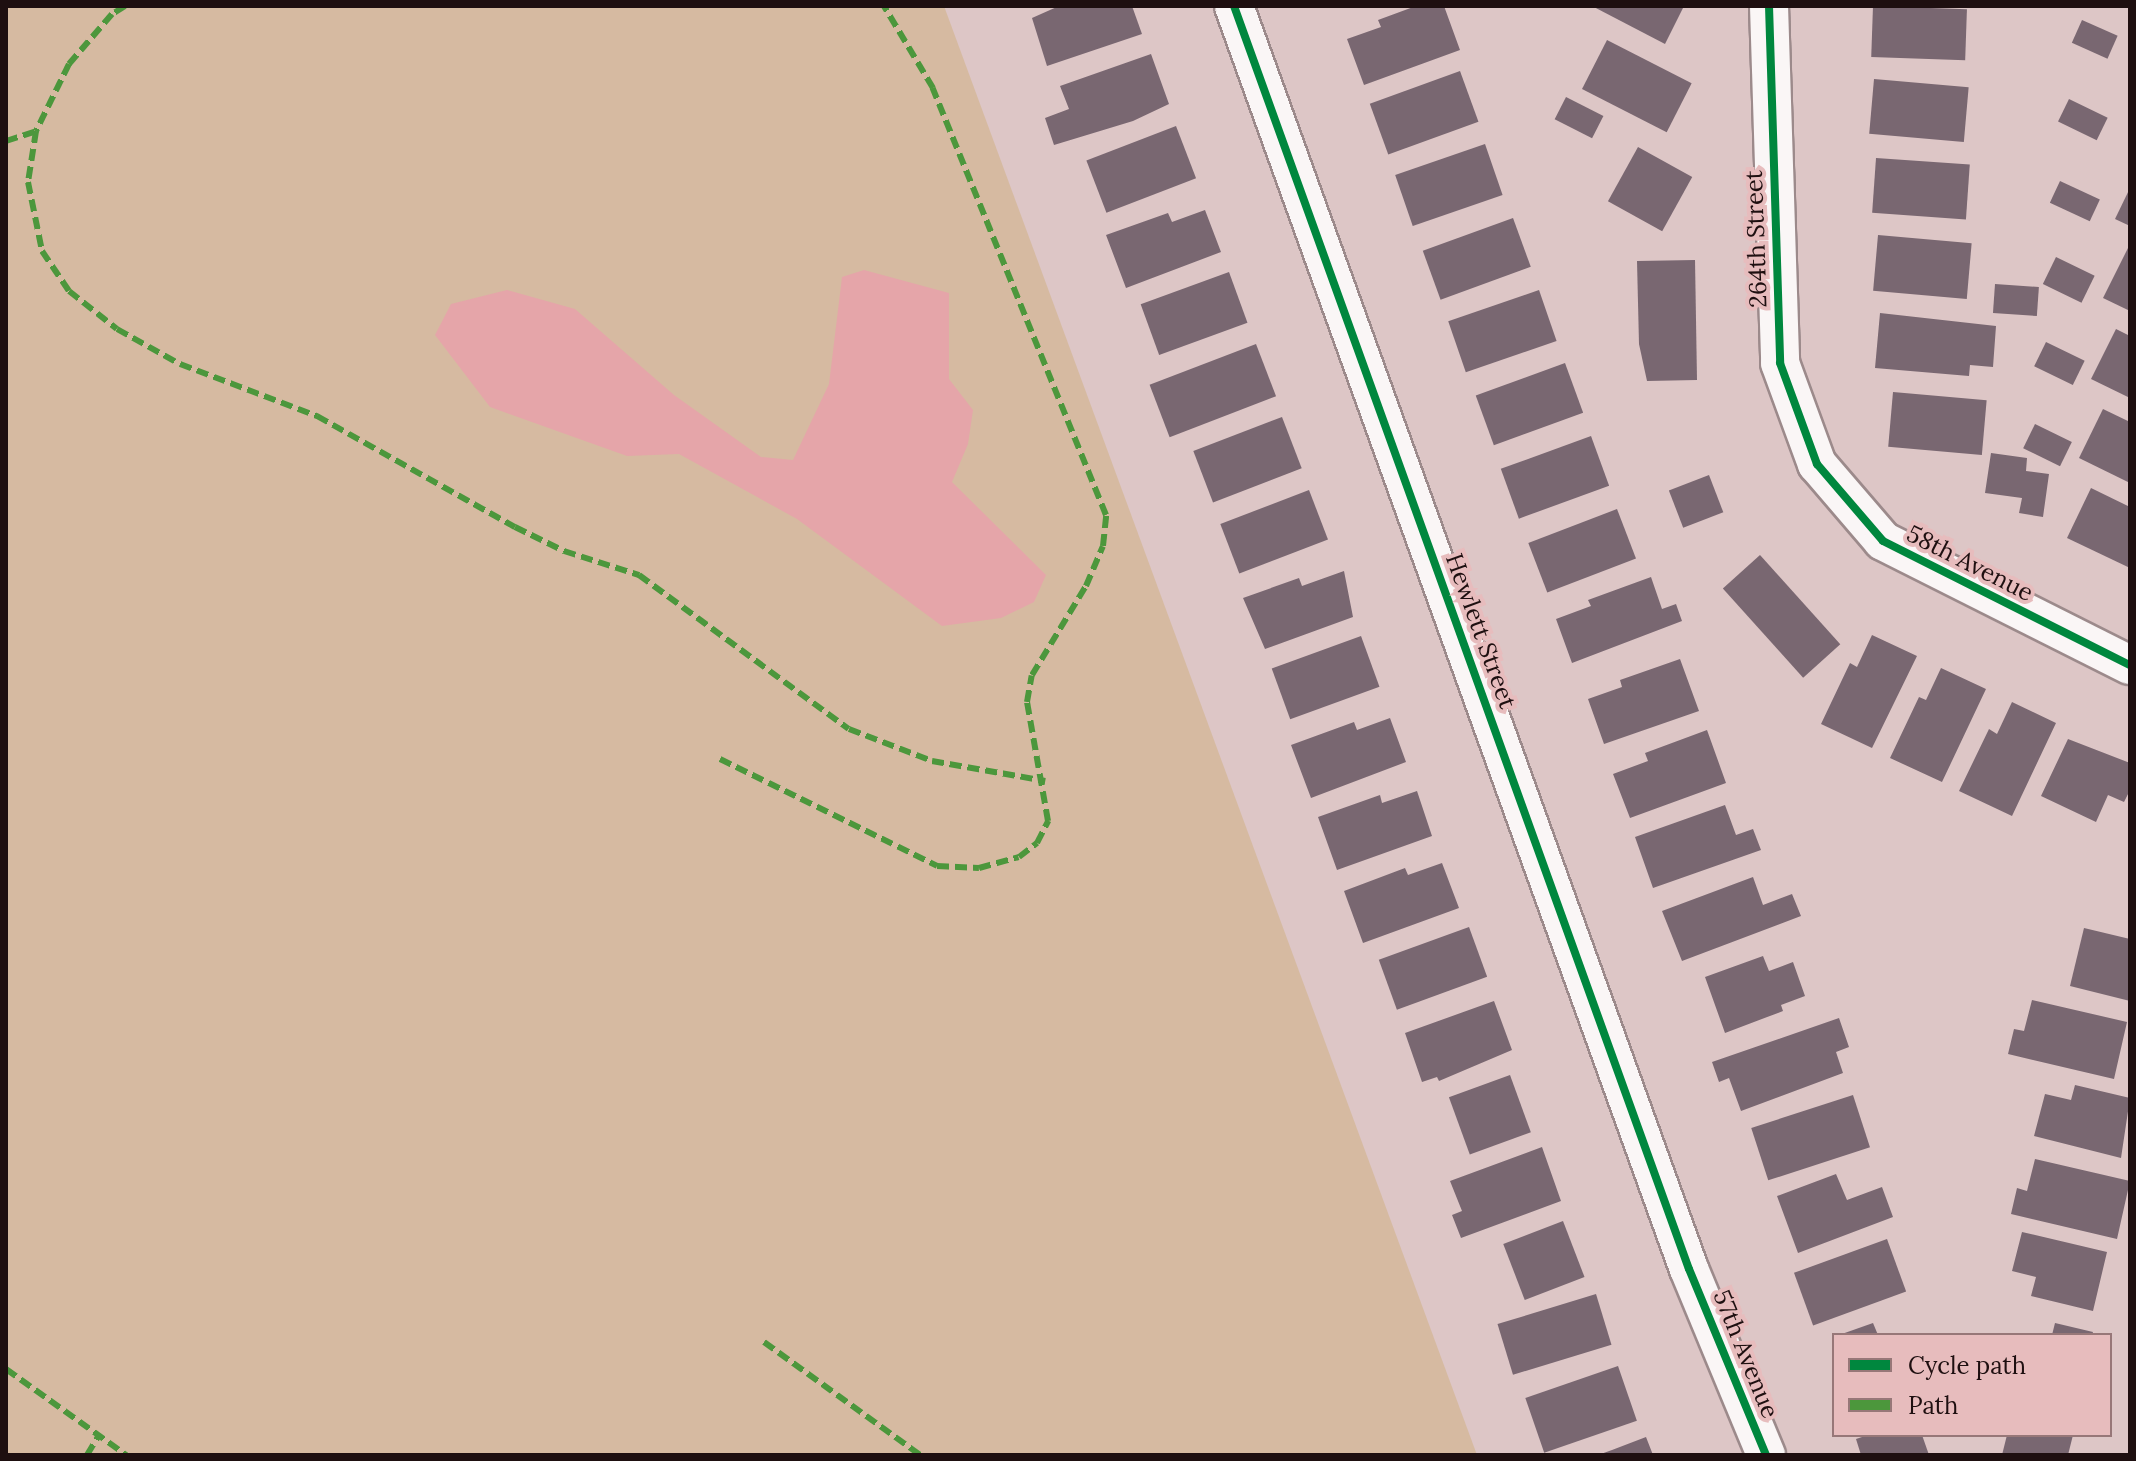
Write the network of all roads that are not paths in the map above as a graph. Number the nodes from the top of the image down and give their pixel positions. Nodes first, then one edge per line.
1 (1234, 6) edge
2 (1769, 6) edge
3 (1817, 464) joint
4 (2130, 665) edge
5 (1689, 1269) joint
6 (1766, 1455) edge

1 - 5 street, Hewlett Street
2 - 3 street, 264th Street
3 - 4 street, 58th Avenue
5 - 6 street, 57th Avenue

